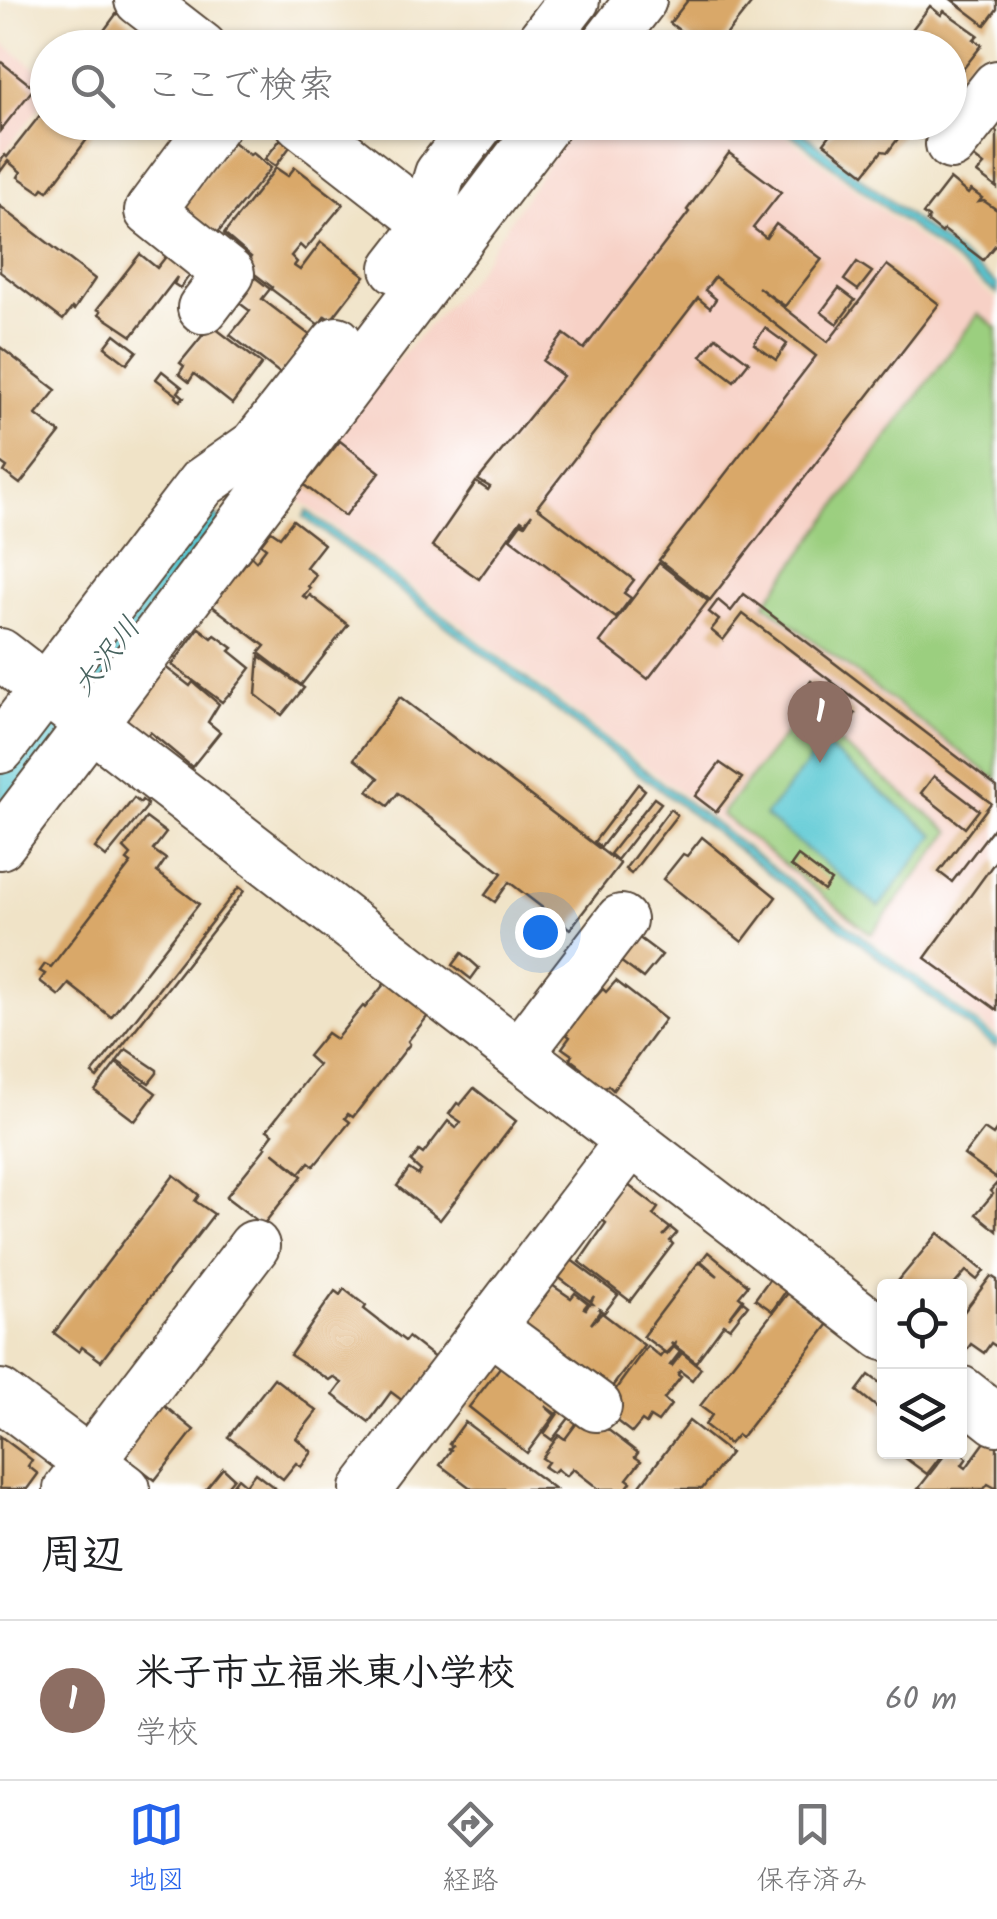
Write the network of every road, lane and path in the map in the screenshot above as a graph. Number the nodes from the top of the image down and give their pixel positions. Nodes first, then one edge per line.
1 (140, 0) edge
2 (574, 0) edge
3 (641, 0) edge
4 (179, 30) edge
5 (552, 30) edge
6 (618, 30) edge
7 (997, 86) edge
8 (967, 124) edge
9 (203, 140) edge
10 (323, 140) edge
11 (466, 140) edge
12 (530, 140) edge
13 (954, 140) edge
14 (951, 144) dead end
15 (443, 233) junction
16 (203, 308) dead end
17 (0, 654) edge
18 (45, 689) junction
19 (89, 723) junction
20 (0, 748) edge
21 (0, 844) edge
22 (621, 920) dead end
23 (519, 1054) junction
24 (630, 1142) junction
25 (254, 1246) dead end
26 (490, 1326) junction
27 (877, 1330) edge
28 (0, 1396) edge
29 (967, 1397) edge
30 (596, 1406) dead end
31 (997, 1420) edge
32 (95, 1480) edge
33 (366, 1489) edge

1 - 4 street
2 - 5 street
3 - 6 street
7 - 8 street
9 - 16 street
10 - 15 street
11 - 15 street
12 - 15 street
13 - 14 street
15 - 18 street
15 - 19 street
17 - 18 street
18 - 19 street
18 - 20 street
19 - 21 street
19 - 23 street
22 - 23 street
23 - 24 street
24 - 26 street
24 - 27 street
25 - 32 street
26 - 30 street
26 - 33 street
28 - 32 street
29 - 31 street

